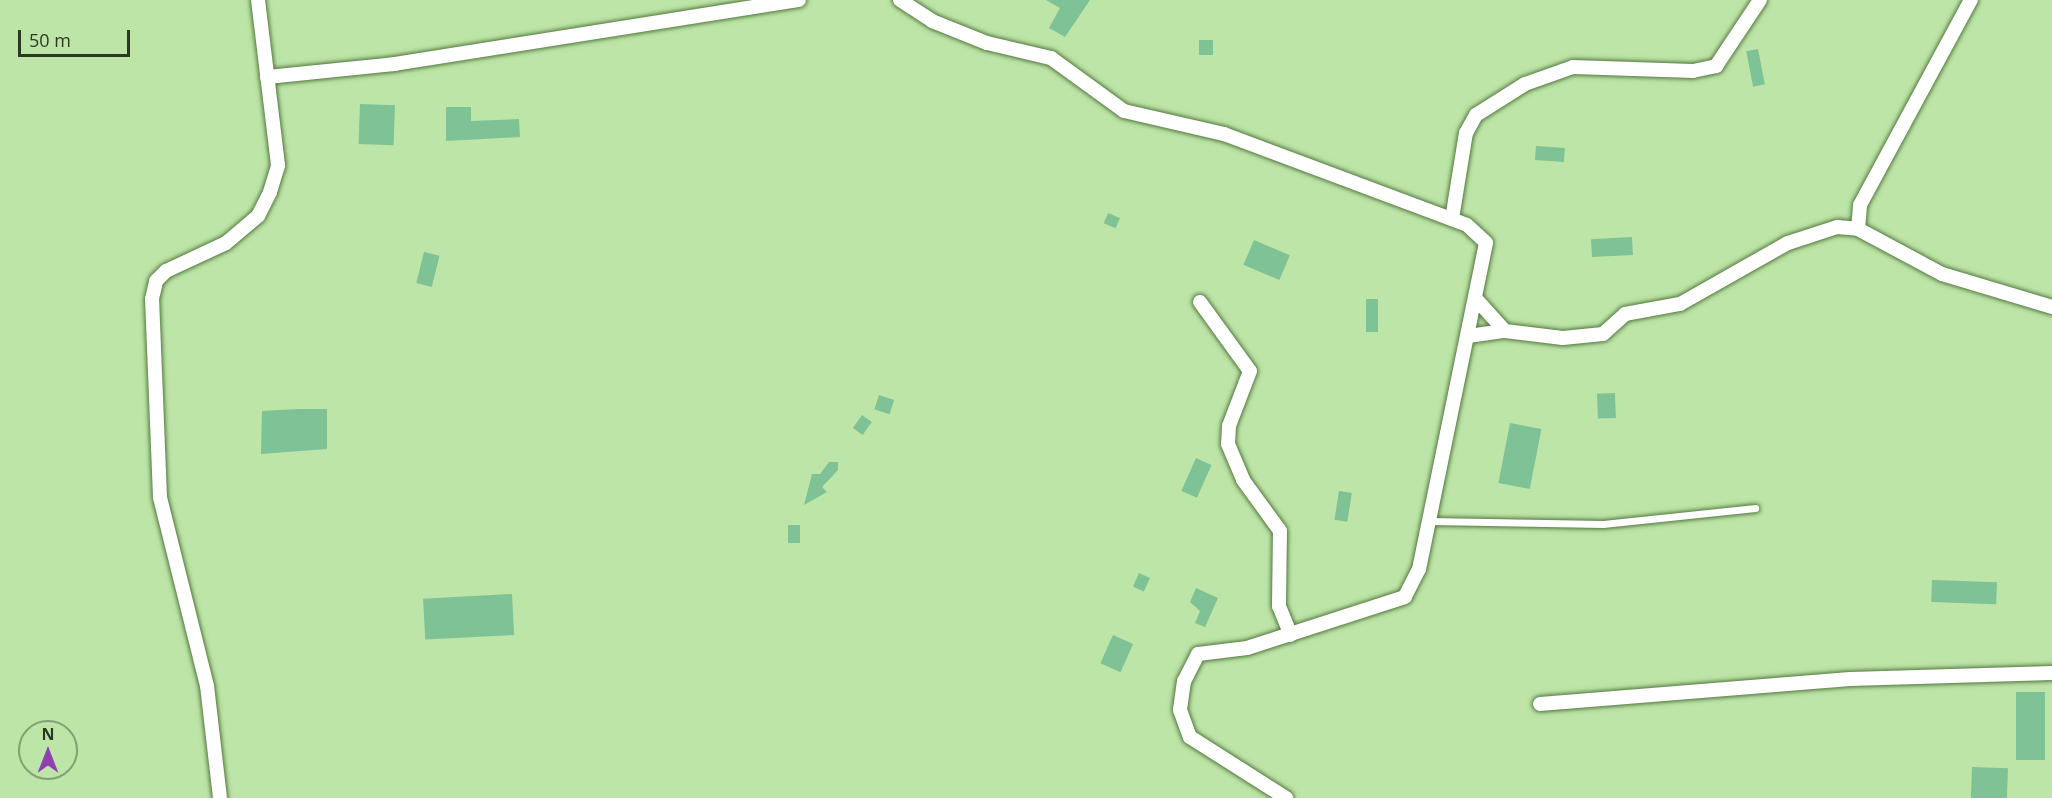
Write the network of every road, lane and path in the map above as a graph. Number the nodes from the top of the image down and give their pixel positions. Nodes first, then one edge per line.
1 (258, 0) edge
2 (799, 0) edge
3 (900, 0) edge
4 (1760, 0) edge
5 (1971, 0) edge
6 (267, 77) junction
7 (1452, 219) junction
8 (1858, 230) junction
9 (1476, 299) junction
10 (1200, 302) dead end
11 (2052, 307) edge
12 (1505, 331) junction
13 (1468, 336) junction
14 (1755, 508) dead end
15 (1430, 521) junction
16 (1291, 635) junction
17 (2052, 672) edge
18 (1540, 704) dead end
19 (1260, 791) edge
20 (220, 798) edge
21 (1286, 798) edge

1 - 6 street
2 - 6 street
3 - 7 street
4 - 7 street
5 - 8 street
6 - 20 street
7 - 9 street
8 - 11 street
8 - 12 street
9 - 12 street
9 - 13 street
10 - 16 street
12 - 13 street
13 - 15 street
14 - 15 lane
15 - 16 street
16 - 19 street
17 - 18 street
19 - 21 street

